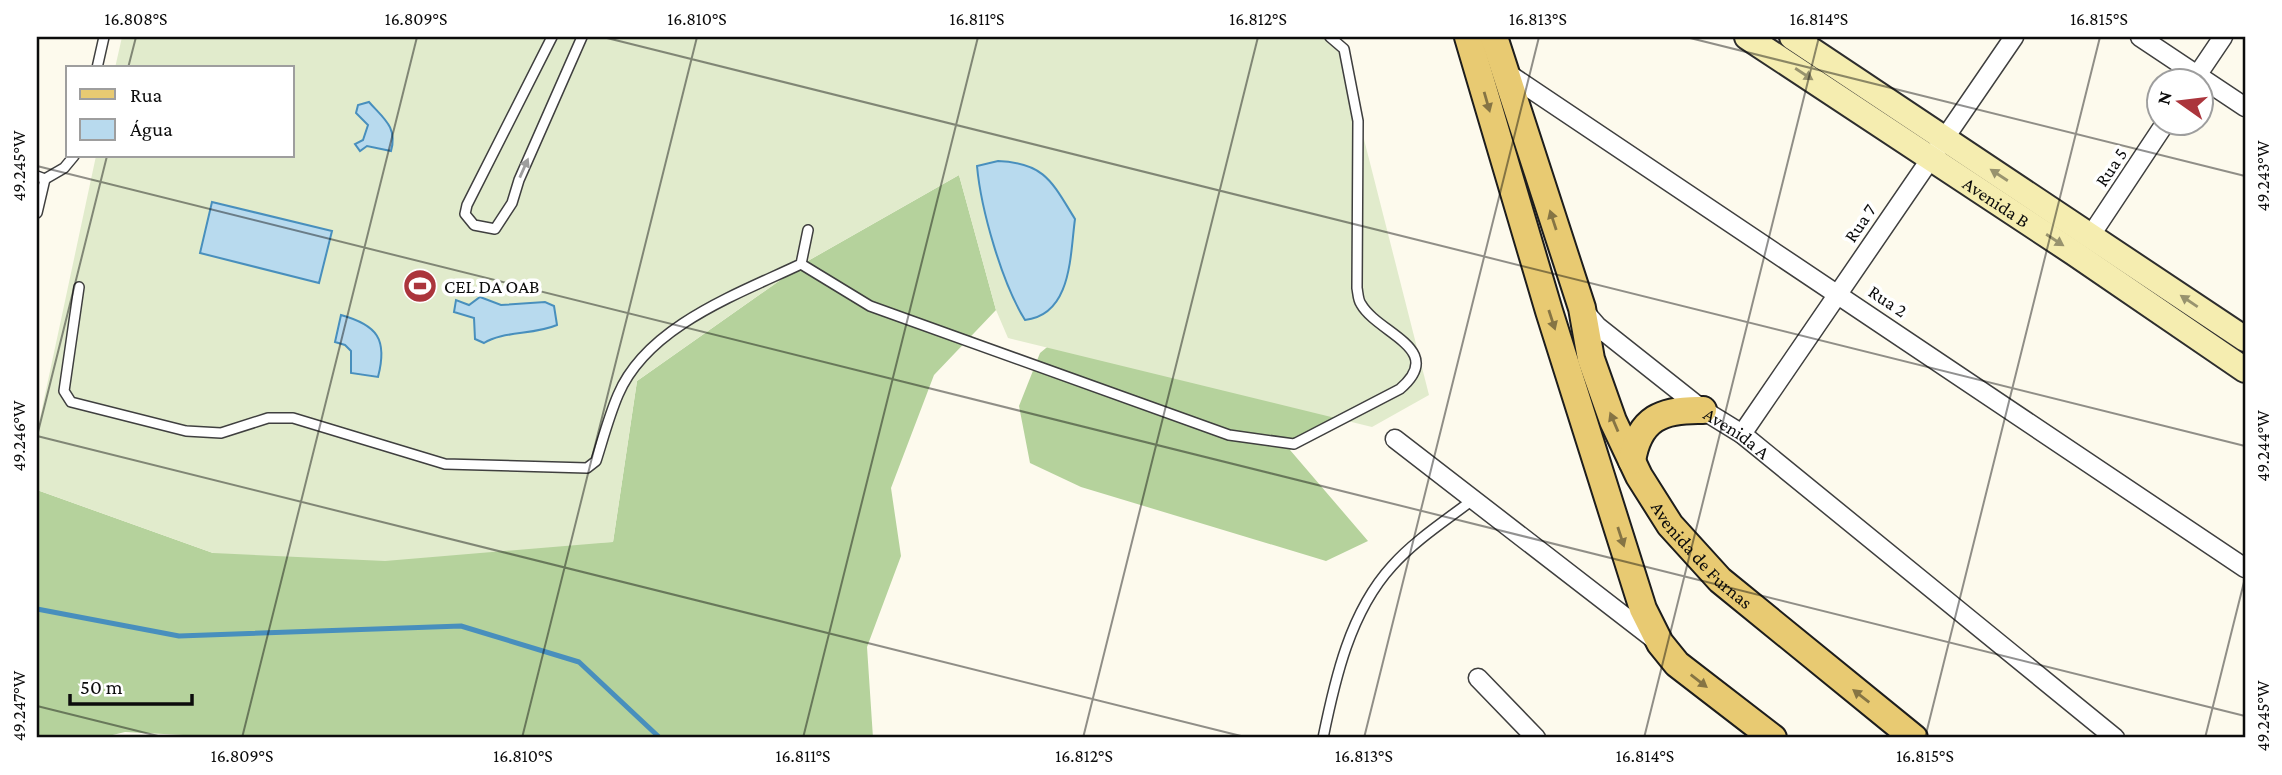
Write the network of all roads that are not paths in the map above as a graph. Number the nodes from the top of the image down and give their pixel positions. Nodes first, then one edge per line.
1 (103, 37) edge
2 (552, 37) edge
3 (582, 37) edge
4 (1330, 37) edge
5 (1468, 37) edge
6 (1474, 37) edge
7 (1494, 37) edge
8 (1747, 37) edge
9 (1792, 37) edge
10 (2014, 37) edge
11 (2140, 37) edge
12 (2223, 37) edge
13 (97, 66) edge
14 (2180, 66) edge
15 (2204, 66) edge
16 (1505, 71) junction
17 (2216, 90) edge
18 (2245, 107) edge
19 (2157, 136) edge
20 (1937, 148) junction
21 (72, 158) edge
22 (41, 178) edge
23 (37, 213) edge
24 (808, 230) dead end
25 (2091, 235) junction
26 (801, 264) junction
27 (79, 287) dead end
28 (1838, 293) junction
29 (1582, 309) junction
30 (2245, 339) edge
31 (2245, 370) edge
32 (1703, 410) junction
33 (1742, 434) junction
34 (1395, 439) dead end
35 (1632, 461) junction
36 (1475, 498) junction
37 (2245, 568) edge
38 (1595, 595) junction
39 (1643, 609) junction
40 (1660, 643) junction
41 (1478, 678) dead end
42 (1324, 738) edge
43 (1536, 738) edge
44 (1773, 738) edge
45 (1914, 738) edge
46 (2115, 738) edge

1 - 13 lane
2 -> 3 lane
4 - 26 lane
5 -> 39 main road
6 - 16 street, Rua 2
7 - 16 main road, Avenida A
8 -> 20 street, Avenida B
9 - 20 street, Avenida B
10 - 20 street, Rua 7
11 - 14 street
12 - 15 street
16 - 28 street, Rua 2
29 -> 16 main road, Avenida A
17 - 18 street
19 - 25 street, Rua 5
25 -> 20 street, Avenida B
20 - 28 street, Rua 7
20 -> 31 street, Avenida B
21 - 22 lane
22 - 23 lane
24 - 26 lane
30 -> 25 street, Avenida B
26 - 27 lane
28 - 33 street, Rua 7
28 - 37 street, Rua 2
29 - 32 street, Avenida A
35 -> 29 main road, Avenida de Furnas
32 - 33 street, Avenida A
32 - 35 main road
33 - 46 street, Avenida A
34 - 36 street
45 -> 35 main road, Avenida de Furnas
36 - 38 street
36 - 42 lane
38 - 39 street
38 - 40 street
39 - 40 main road
40 -> 44 main road
41 - 43 street

